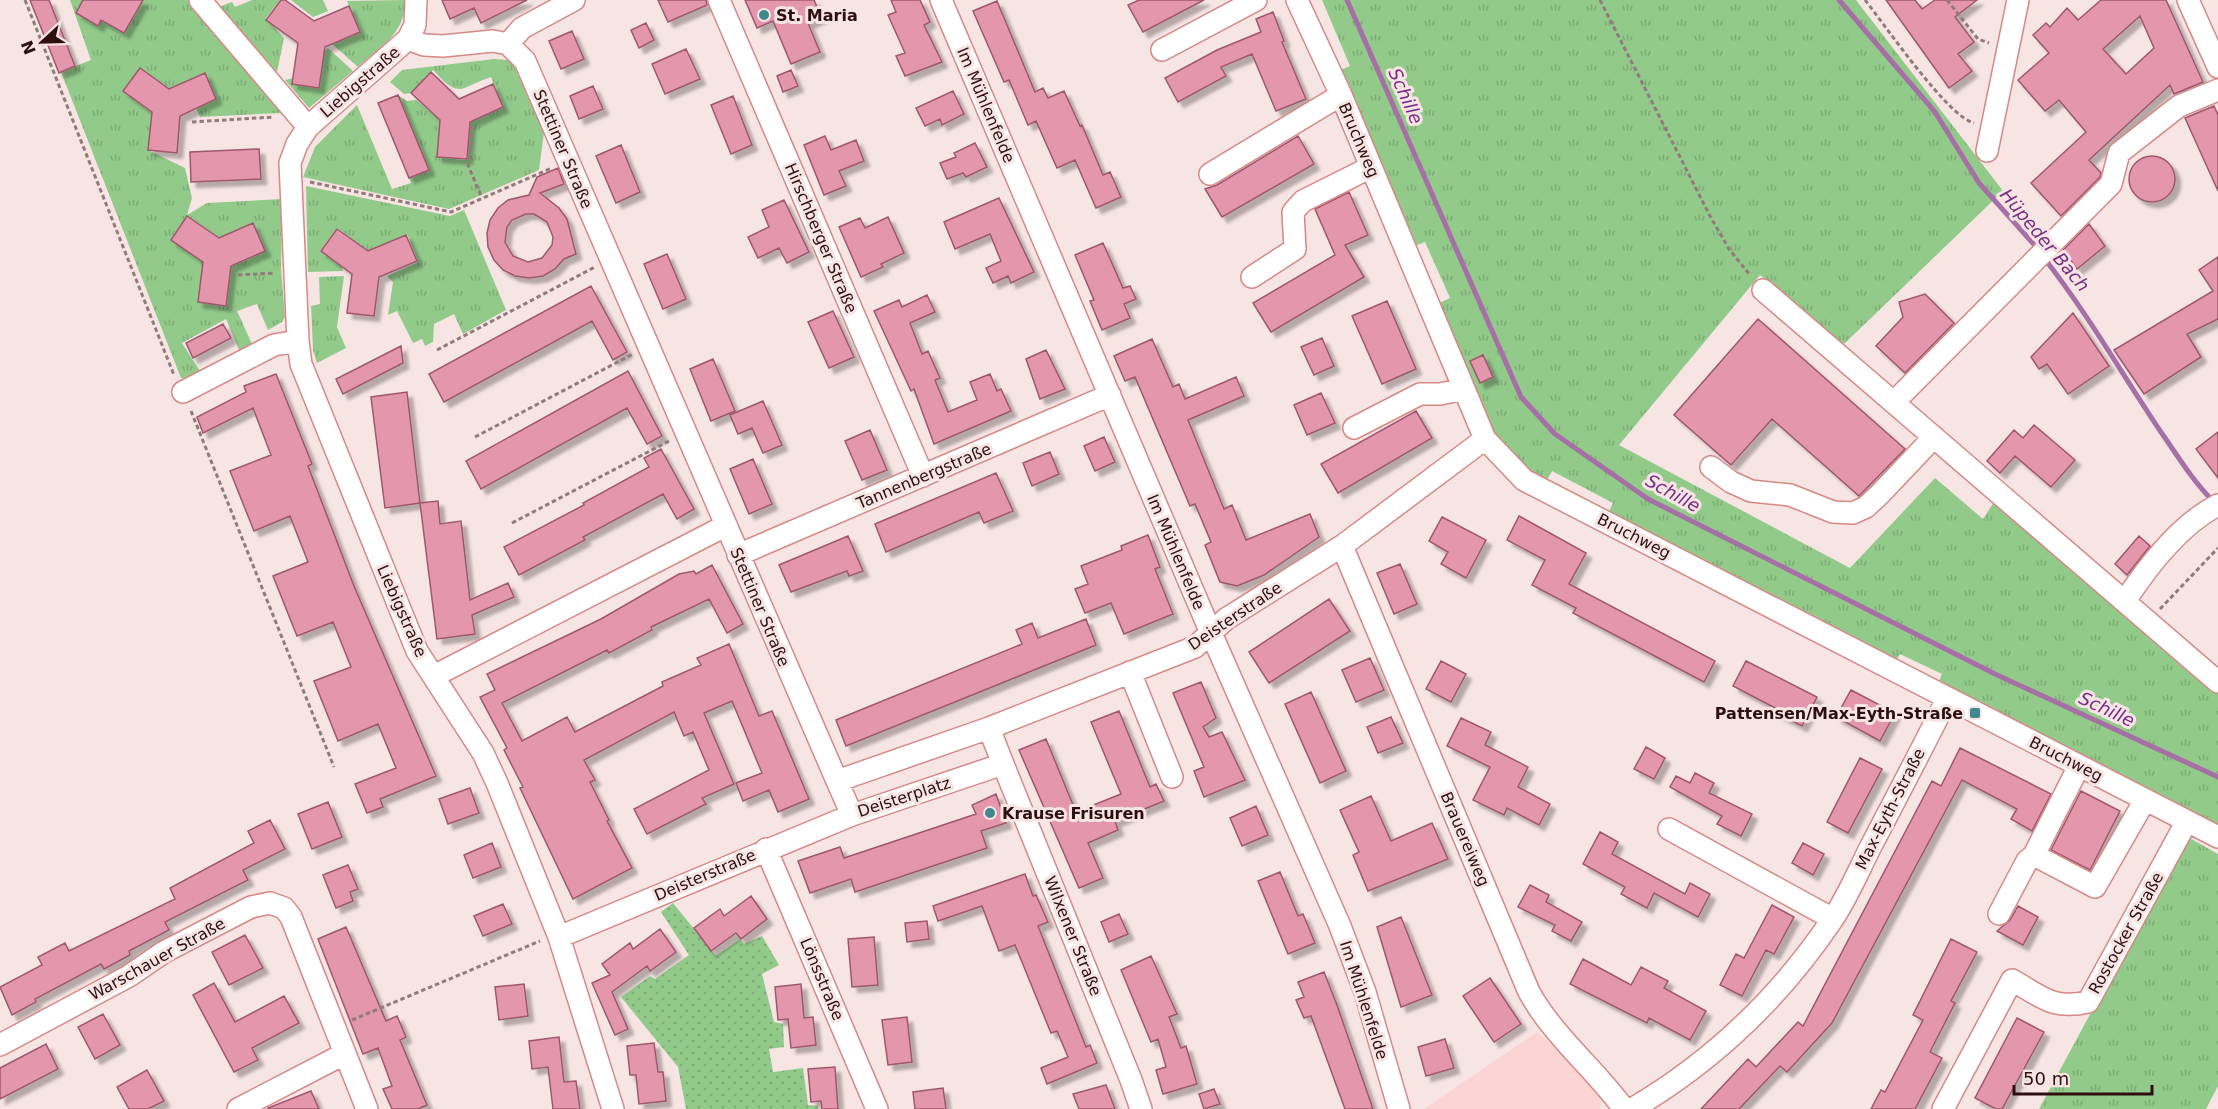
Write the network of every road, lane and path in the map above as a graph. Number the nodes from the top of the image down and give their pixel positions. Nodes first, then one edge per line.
1 (200, 0) edge
2 (416, 0) edge
3 (574, 0) edge
4 (719, 0) edge
5 (941, 0) edge
6 (1256, 0) edge
7 (1297, 0) edge
8 (1600, 0) edge
9 (1865, 0) edge
10 (1947, 0) edge
11 (2018, 0) edge
12 (2188, 0) edge
13 (408, 39) junction
14 (508, 44) junction
15 (1162, 50) dead end
16 (2007, 51) junction
17 (2218, 67) edge
18 (2218, 90) edge
19 (1341, 95) junction
20 (192, 122) dead end
21 (473, 126) dead end
22 (1990, 126) junction
23 (305, 132) junction
24 (1987, 151) dead end
25 (567, 161) junction
26 (1371, 167) junction
27 (1210, 174) dead end
28 (291, 178) junction
29 (482, 198) junction
30 (610, 259) junction
31 (295, 272) junction
32 (238, 275) dead end
33 (1252, 277) dead end
34 (1763, 290) joint
35 (298, 341) junction
36 (648, 346) junction
37 (437, 350) dead end
38 (1464, 389) junction
39 (183, 392) dead end
40 (1110, 395) junction
41 (1894, 402) junction
42 (1354, 428) dead end
43 (684, 433) junction
44 (475, 437) dead end
45 (1934, 437) junction
46 (1485, 439) junction
47 (1711, 467) dead end
48 (923, 476) junction
49 (2212, 508) edge
50 (512, 523) dead end
51 (725, 526) junction
52 (1342, 546) junction
53 (2218, 548) edge
54 (738, 555) junction
55 (2125, 601) junction
56 (2149, 621) junction
57 (1211, 633) junction
58 (1130, 672) junction
59 (434, 676) junction
60 (2218, 682) edge
61 (1947, 699) junction
62 (989, 729) junction
63 (1004, 764) junction
64 (2079, 766) junction
65 (1172, 777) dead end
66 (837, 782) junction
67 (2145, 800) junction
68 (852, 815) junction
69 (2187, 821) junction
70 (1669, 829) dead end
71 (2218, 837) edge
72 (766, 849) junction
73 (2034, 855) junction
74 (1999, 914) dead end
75 (1833, 919) junction
76 (559, 937) junction
77 (334, 1027) junction
78 (0, 1045) edge
79 (344, 1054) junction
80 (238, 1109) edge
81 (367, 1109) edge
82 (613, 1109) edge
83 (877, 1109) edge
84 (1141, 1109) edge
85 (1399, 1109) edge
86 (1624, 1109) edge
87 (1632, 1109) edge
88 (1943, 1109) edge

1 - 23 street, Liebigstraße
2 - 13 street, Liebigstraße
3 - 14 street
4 - 48 street, Hirschberger Straße
5 - 40 street, Im Mühlenfelde
6 - 15 street
7 - 19 street, Bruchweg
8 - 34 path
9 - 22 path
10 - 16 path
11 - 16 street
12 - 17 street
13 - 14 street
13 - 23 street, Liebigstraße
14 - 25 street, Stettiner Straße
16 - 22 street
18 - 41 street
19 - 26 street, Bruchweg
19 - 27 street
20 - 23 path
21 - 29 path
22 - 24 street
23 - 28 street, Liebigstraße
25 - 29 path
25 - 30 street, Stettiner Straße
26 - 33 street
26 - 38 street, Bruchweg
28 - 29 path
28 - 31 street, Liebigstraße
30 - 36 street, Stettiner Straße
30 - 37 path
31 - 32 path
31 - 35 street, Liebigstraße
34 - 41 street
35 - 39 street
35 - 59 street, Liebigstraße
36 - 43 street, Stettiner Straße
36 - 44 path
38 - 42 street
38 - 46 street, Bruchweg
40 - 48 street, Tannenbergstraße
40 - 57 street, Im Mühlenfelde
41 - 45 street
43 - 50 path
43 - 51 street, Stettiner Straße
45 - 47 street
45 - 55 street
46 - 52 street, Deisterstraße
46 - 61 street, Bruchweg
48 - 54 street, Tannenbergstraße
49 - 55 street
51 - 54 street, Stettiner Straße
51 - 59 street
52 - 57 street, Deisterstraße
52 - 86 street, Brauereiweg
53 - 56 path
54 - 66 street, Stettiner Straße
55 - 56 street
56 - 60 street
57 - 58 street, Deisterstraße
57 - 85 street, Im Mühlenfelde
58 - 62 street, Deisterstraße
58 - 65 street
59 - 76 street, Liebigstraße
61 - 64 street, Bruchweg
61 - 75 street, Max-Eyth-Straße
62 - 63 street
62 - 66 street
63 - 68 street, Deisterplatz
63 - 84 street, Wilxener Straße
64 - 67 street, Bruchweg
64 - 73 street
66 - 68 street, Deisterplatz
67 - 69 street, Bruchweg
67 - 73 street
68 - 72 street, Deisterstraße
69 - 71 street, Bruchweg
69 - 88 street, Rostocker Straße
70 - 75 street
72 - 76 street, Deisterstraße
72 - 83 street, Lönsstraße
73 - 74 street
75 - 87 street, Max-Eyth-Straße
76 - 77 path
76 - 82 street, Liebigstraße
77 - 78 street, Warschauer Straße
77 - 79 street, Warschauer Straße
79 - 80 street
79 - 81 street, Warschauer Straße

